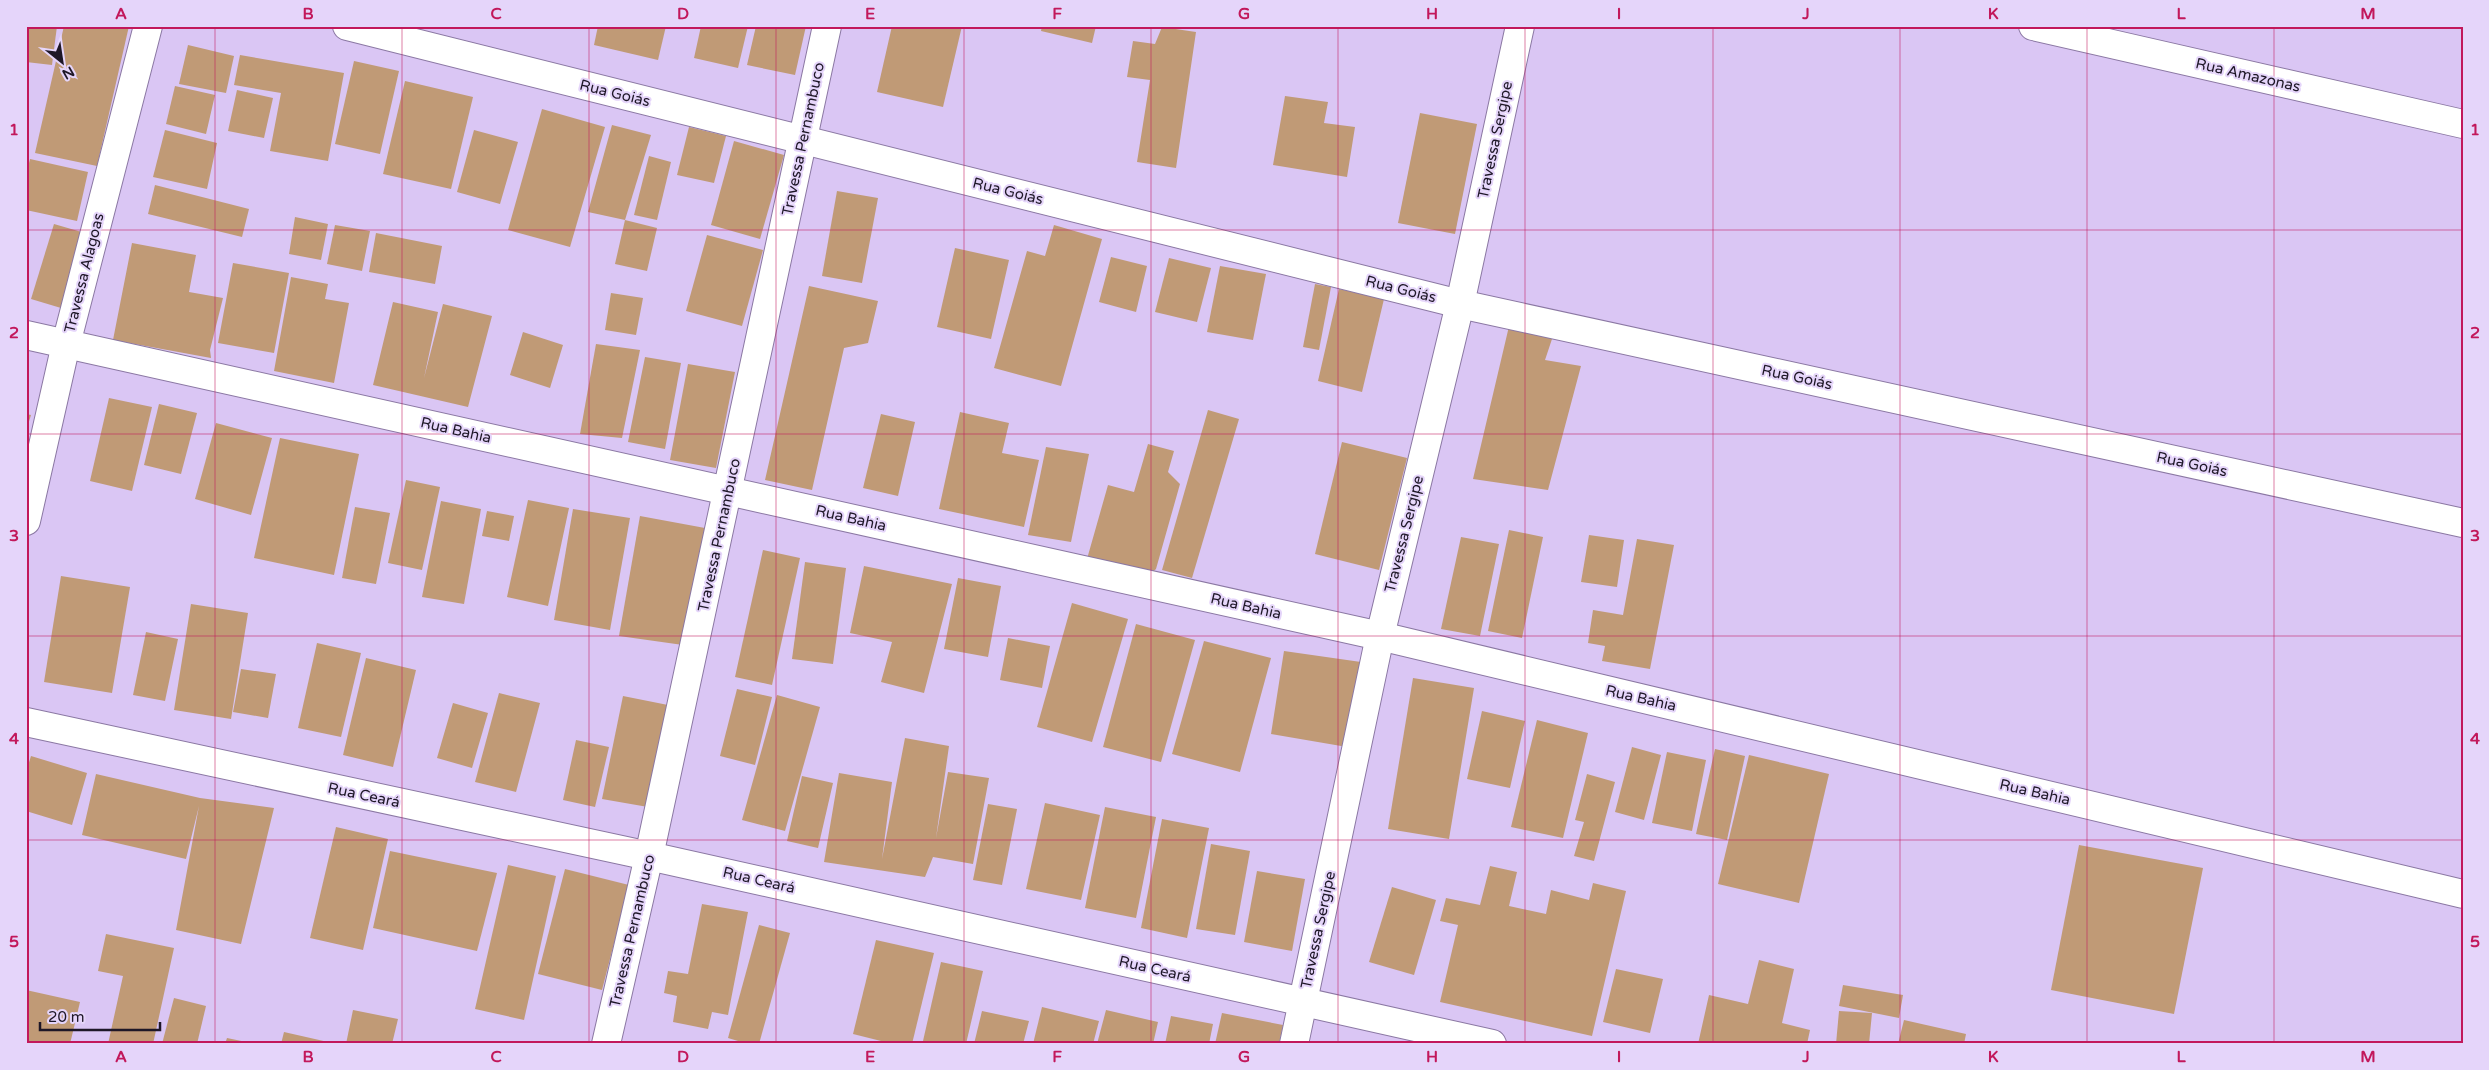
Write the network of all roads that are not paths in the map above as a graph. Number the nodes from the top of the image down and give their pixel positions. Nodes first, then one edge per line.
1 (148, 26) edge
2 (347, 26) edge
3 (827, 26) edge
4 (1520, 26) edge
5 (2033, 26) edge
6 (2463, 124) edge
7 (803, 140) junction
8 (1460, 304) junction
9 (26, 335) edge
10 (66, 344) junction
11 (728, 491) junction
12 (26, 521) edge
13 (2463, 523) edge
14 (1380, 636) junction
15 (26, 722) edge
16 (649, 856) junction
17 (2463, 894) edge
18 (1304, 1002) junction
19 (606, 1044) edge
20 (1294, 1044) edge
21 (1492, 1044) edge

1 - 10 street, Travessa Alagoas
2 - 7 street, Rua Goiás
3 - 7 street, Travessa Pernambuco
4 - 8 street, Travessa Sergipe
5 - 6 street, Rua Amazonas
7 - 8 street, Rua Goiás
7 - 11 street, Travessa Pernambuco
8 - 13 street, Rua Goiás
8 - 14 street, Travessa Sergipe
9 - 10 street, Rua Bahia
10 - 11 street, Rua Bahia
10 - 12 street, Travessa Alagoas
11 - 14 street, Rua Bahia
11 - 16 street, Travessa Pernambuco
14 - 17 street, Rua Bahia
14 - 18 street, Travessa Sergipe
15 - 16 street, Rua Ceará
16 - 18 street, Rua Ceará
16 - 19 street, Travessa Pernambuco
18 - 20 street, Travessa Sergipe
18 - 21 street, Rua Ceará

